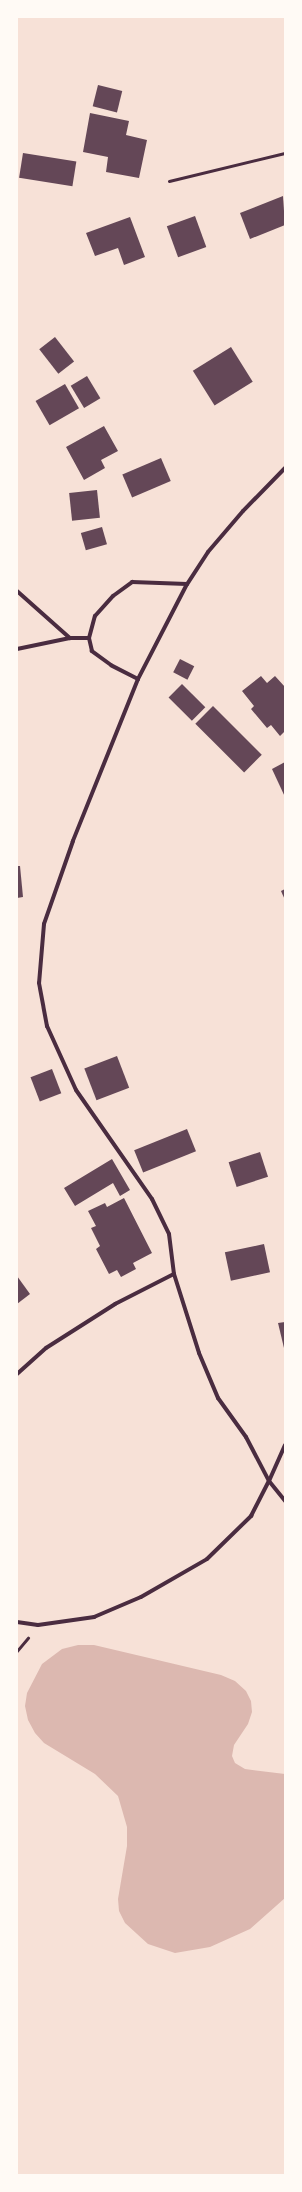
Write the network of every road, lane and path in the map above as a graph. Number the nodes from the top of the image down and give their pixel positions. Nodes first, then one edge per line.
1 (285, 153) edge
2 (168, 181) dead end
3 (285, 468) edge
4 (187, 584) junction
5 (17, 591) edge
6 (70, 638) junction
7 (89, 638) junction
8 (17, 649) edge
9 (138, 679) junction
10 (174, 1274) junction
11 (17, 1374) edge
12 (285, 1445) edge
13 (269, 1481) junction
14 (285, 1501) edge
15 (17, 1622) edge

1 - 2 lane
3 - 4 street
4 - 7 street
4 - 9 street
5 - 6 street
6 - 7 street
6 - 8 street
7 - 9 street
9 - 10 street
10 - 11 street
10 - 13 street
12 - 13 street
13 - 14 street
13 - 15 street

